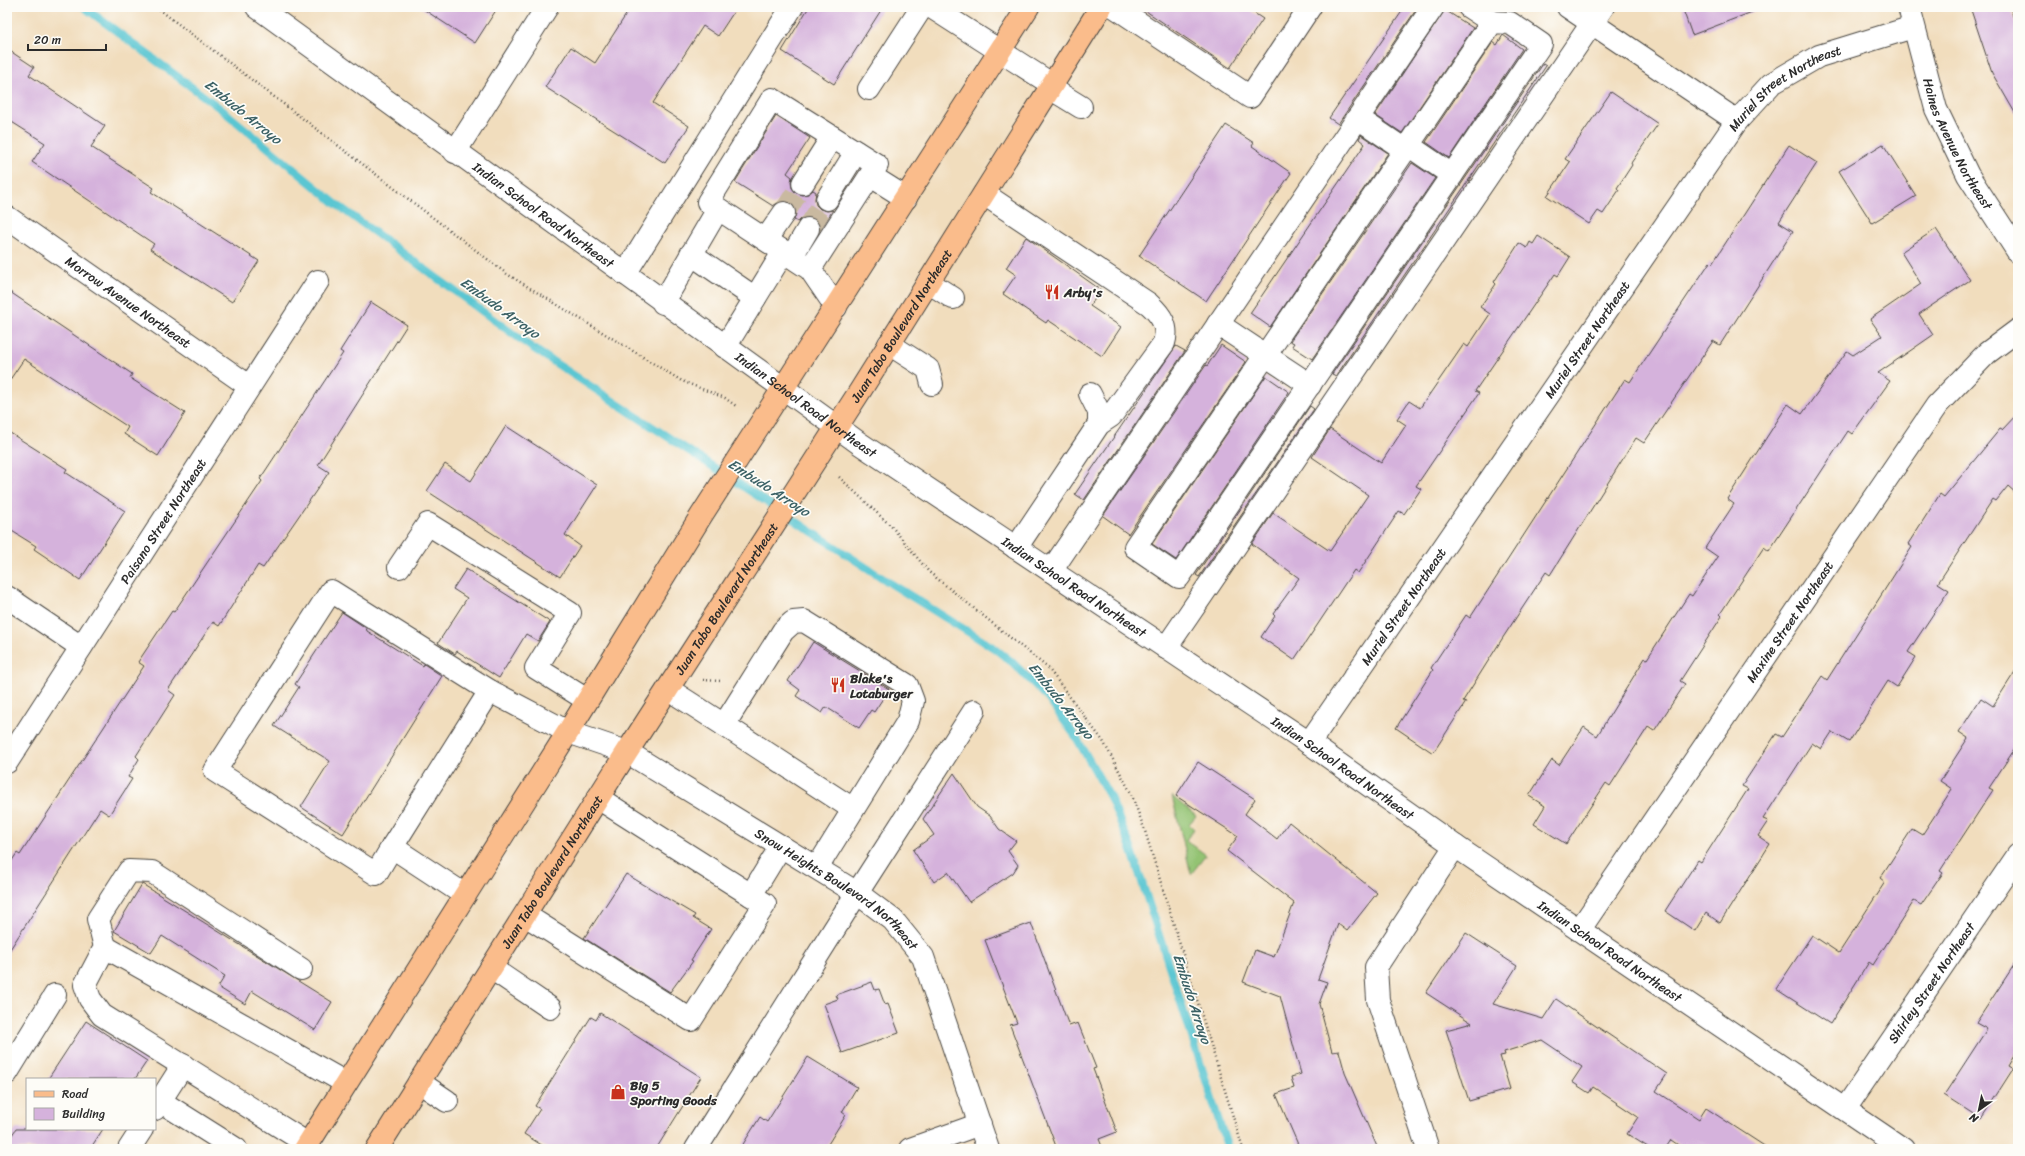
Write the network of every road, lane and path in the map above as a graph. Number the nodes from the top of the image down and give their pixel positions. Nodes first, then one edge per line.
1 (156, 7) edge
2 (257, 7) edge
3 (547, 7) edge
4 (792, 7) edge
5 (922, 7) edge
6 (931, 7) edge
7 (1028, 7) edge
8 (1101, 7) edge
9 (1115, 7) edge
10 (1310, 7) edge
11 (1433, 7) edge
12 (1469, 7) edge
13 (1568, 7) edge
14 (1598, 15) edge
15 (1911, 17) edge
16 (1492, 22) junction
17 (1000, 52) junction
18 (1052, 87) junction
19 (869, 89) dead end
20 (1081, 107) dead end
21 (1358, 118) junction
22 (1737, 121) junction
23 (832, 137) junction
24 (1407, 147) junction
25 (455, 152) junction
26 (856, 152) junction
27 (1452, 175) junction
28 (871, 176) junction
29 (802, 183) tunnel mouth
30 (984, 194) junction
31 (906, 198) junction
32 (827, 199) tunnel mouth
33 (718, 209) junction
34 (784, 213) tunnel mouth
35 (7, 217) edge
36 (808, 229) tunnel mouth
37 (766, 239) junction
38 (2018, 252) edge
39 (788, 253) junction
40 (691, 254) junction
41 (810, 269) junction
42 (625, 274) junction
43 (318, 281) dead end
44 (928, 282) junction
45 (755, 298) junction
46 (953, 298) dead end
47 (663, 302) junction
48 (836, 307) junction
49 (1218, 324) junction
50 (2018, 330) edge
51 (889, 344) junction
52 (725, 348) junction
53 (1266, 355) junction
54 (932, 384) dead end
55 (1310, 385) junction
56 (249, 386) junction
57 (783, 389) junction
58 (1090, 394) dead end
59 (736, 406) dead end
60 (1099, 424) junction
61 (835, 427) junction
62 (839, 477) dead end
63 (1016, 548) junction
64 (399, 566) dead end
65 (1051, 571) junction
66 (7, 597) edge
67 (81, 647) junction
68 (1166, 648) junction
69 (702, 680) dead end
70 (724, 682) dead end
71 (668, 689) junction
72 (490, 691) junction
73 (587, 700) junction
74 (974, 711) dead end
75 (724, 725) junction
76 (568, 732) junction
77 (1308, 743) junction
78 (627, 752) junction
79 (7, 762) edge
80 (598, 798) junction
81 (853, 809) junction
82 (781, 846) junction
83 (1455, 846) junction
84 (392, 847) junction
85 (2018, 855) edge
86 (817, 868) junction
87 (857, 893) junction
88 (465, 895) junction
89 (751, 895) junction
90 (525, 915) junction
91 (1580, 929) junction
92 (105, 948) junction
93 (491, 968) junction
94 (301, 969) dead end
95 (55, 995) dead end
96 (550, 1008) dead end
97 (183, 1065) junction
98 (7, 1073) edge
99 (420, 1082) junction
100 (346, 1083) junction
101 (447, 1101) dead end
102 (157, 1105) edge
103 (1845, 1110) junction
104 (980, 1124) junction
105 (141, 1130) edge
106 (225, 1146) edge
107 (306, 1147) edge
108 (129, 1149) edge
109 (377, 1149) edge
110 (696, 1149) edge
111 (910, 1149) edge
112 (988, 1149) edge
113 (1243, 1149) edge
114 (1428, 1149) edge
115 (1903, 1149) edge

1 - 59 path
2 - 25 street, Indian School Road Northeast
3 - 25 street
4 - 42 street
5 - 19 street
6 - 17 street
7 - 17 main road
8 - 18 main road, Juan Tabo Boulevard Northeast
9 - 10 street
11 - 21 street
12 - 16 street
13 - 14 street
14 - 22 street
14 - 68 street
15 - 22 street, Muriel Street Northeast
15 - 38 street, Haines Avenue Northeast
16 - 24 street
16 - 27 street
17 - 18 street
17 - 31 main road
18 - 20 street
18 - 30 main road, Juan Tabo Boulevard Northeast
21 - 24 street
21 - 49 street
22 - 77 street, Muriel Street Northeast
23 - 26 street
23 - 29 street
23 - 33 street
24 - 27 street
24 - 53 street
25 - 42 street, Indian School Road Northeast
26 - 28 street
26 - 32 street
27 - 55 street
28 - 31 street
28 - 41 street
30 - 44 main road, Juan Tabo Boulevard Northeast
30 - 60 street
31 - 48 main road
33 - 37 street
33 - 40 street
34 - 37 street
35 - 56 street, Morrow Avenue Northeast
36 - 39 street
37 - 39 street
39 - 41 street
39 - 45 street
40 - 45 street
40 - 47 street
41 - 48 street
42 - 47 street, Indian School Road Northeast
43 - 56 street, Paisano Street Northeast
44 - 46 street
44 - 51 main road, Juan Tabo Boulevard Northeast
45 - 52 street
47 - 52 street, Indian School Road Northeast
48 - 57 main road
49 - 53 street
49 - 65 street
50 - 91 street, Maxine Street Northeast
51 - 54 street
51 - 61 main road, Juan Tabo Boulevard Northeast
52 - 57 street, Indian School Road Northeast
53 - 55 street
53 - 55 street
56 - 67 street, Paisano Street Northeast
57 - 61 street, Indian School Road Northeast
57 - 73 main road
58 - 60 street
60 - 63 street
61 - 63 street, Indian School Road Northeast
61 - 71 main road, Juan Tabo Boulevard Northeast
62 - 113 path
63 - 65 street, Indian School Road Northeast
64 - 73 street
65 - 68 street, Indian School Road Northeast
66 - 67 street
67 - 79 street, Paisano Street Northeast
68 - 77 street, Indian School Road Northeast
69 - 70 path
71 - 75 street
71 - 78 main road, Juan Tabo Boulevard Northeast
72 - 76 street, Snow Heights Boulevard Northeast
72 - 84 street
72 - 84 street, Snow Heights Boulevard Northeast
73 - 76 main road
74 - 87 street
75 - 81 street
75 - 81 street
76 - 78 street, Snow Heights Boulevard Northeast
76 - 88 main road
77 - 83 street, Indian School Road Northeast
78 - 80 main road, Juan Tabo Boulevard Northeast
78 - 82 street, Snow Heights Boulevard Northeast
80 - 89 street
80 - 90 main road, Juan Tabo Boulevard Northeast
81 - 86 street
82 - 86 street, Snow Heights Boulevard Northeast
82 - 89 street
83 - 91 street, Indian School Road Northeast
83 - 114 street
84 - 88 street
85 - 103 street, Shirley Street Northeast
86 - 87 street, Snow Heights Boulevard Northeast
87 - 104 street, Snow Heights Boulevard Northeast
87 - 110 street
88 - 100 main road
89 - 90 street
90 - 93 main road, Juan Tabo Boulevard Northeast
91 - 103 street, Indian School Road Northeast
92 - 94 street
92 - 97 street
92 - 100 street
93 - 96 street
93 - 99 main road, Juan Tabo Boulevard Northeast
95 - 98 street
97 - 102 street
97 - 107 street
99 - 101 street
99 - 109 main road, Juan Tabo Boulevard Northeast
100 - 107 main road
102 - 106 street
103 - 115 street, Indian School Road Northeast
104 - 111 street
104 - 112 street, Snow Heights Boulevard Northeast
105 - 108 street

